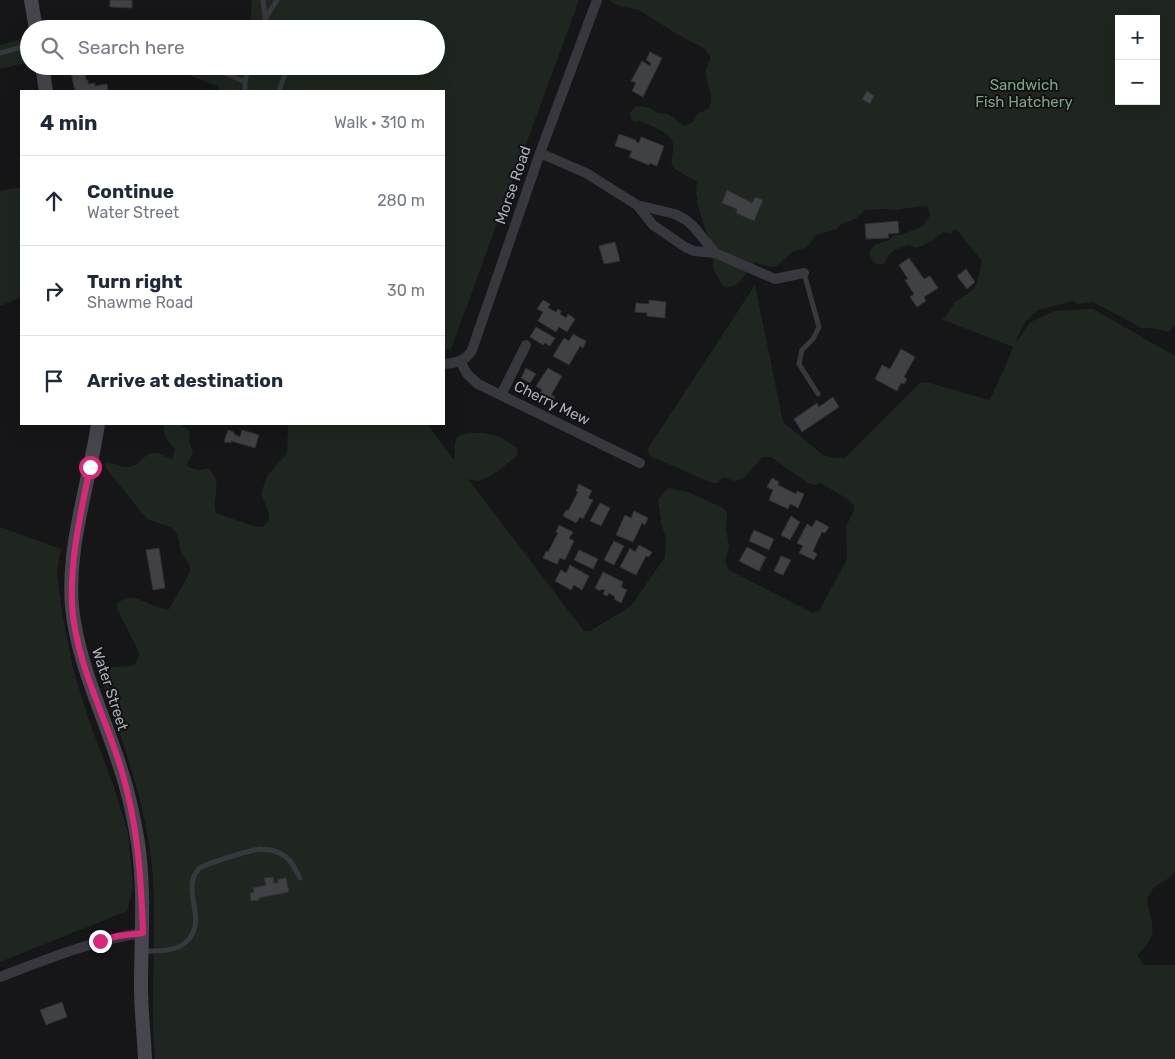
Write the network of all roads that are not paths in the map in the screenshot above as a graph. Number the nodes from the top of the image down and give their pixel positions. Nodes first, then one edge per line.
1 (31, 0) edge
2 (263, 0) edge
3 (277, 0) edge
4 (597, 0) edge
5 (265, 18) joint
6 (34, 20) edge
7 (20, 47) edge
8 (0, 53) edge
9 (43, 75) edge
10 (229, 75) edge
11 (247, 75) edge
12 (285, 75) edge
13 (245, 82) junction
14 (46, 90) edge
15 (245, 90) edge
16 (279, 90) edge
17 (540, 153) junction
18 (637, 205) junction
19 (715, 253) junction
20 (804, 273) joint
21 (526, 345) dead end
22 (460, 361) junction
23 (445, 364) edge
24 (818, 394) dead end
25 (502, 395) junction
26 (98, 425) edge
27 (640, 463) dead end
28 (300, 878) dead end
29 (143, 933) junction
30 (142, 951) junction
31 (0, 977) edge
32 (145, 1059) edge

1 - 6 main road
2 - 5 lane
3 - 5 lane
4 - 17 street, Morse Road
7 - 8 lane
9 - 14 main road
10 - 13 lane
11 - 13 lane
12 - 16 lane
13 - 15 lane
17 - 18 street
17 - 22 street, Morse Road
18 - 19 street
18 - 19 street
19 - 20 street
20 - 24 lane
21 - 25 street
22 - 23 street
22 - 25 street, Cherry Mew
25 - 27 street, Cherry Mew
26 - 29 main road, Water Street
28 - 30 lane
29 - 30 main road, Water Street
29 - 31 street
30 - 32 main road, Water Street

